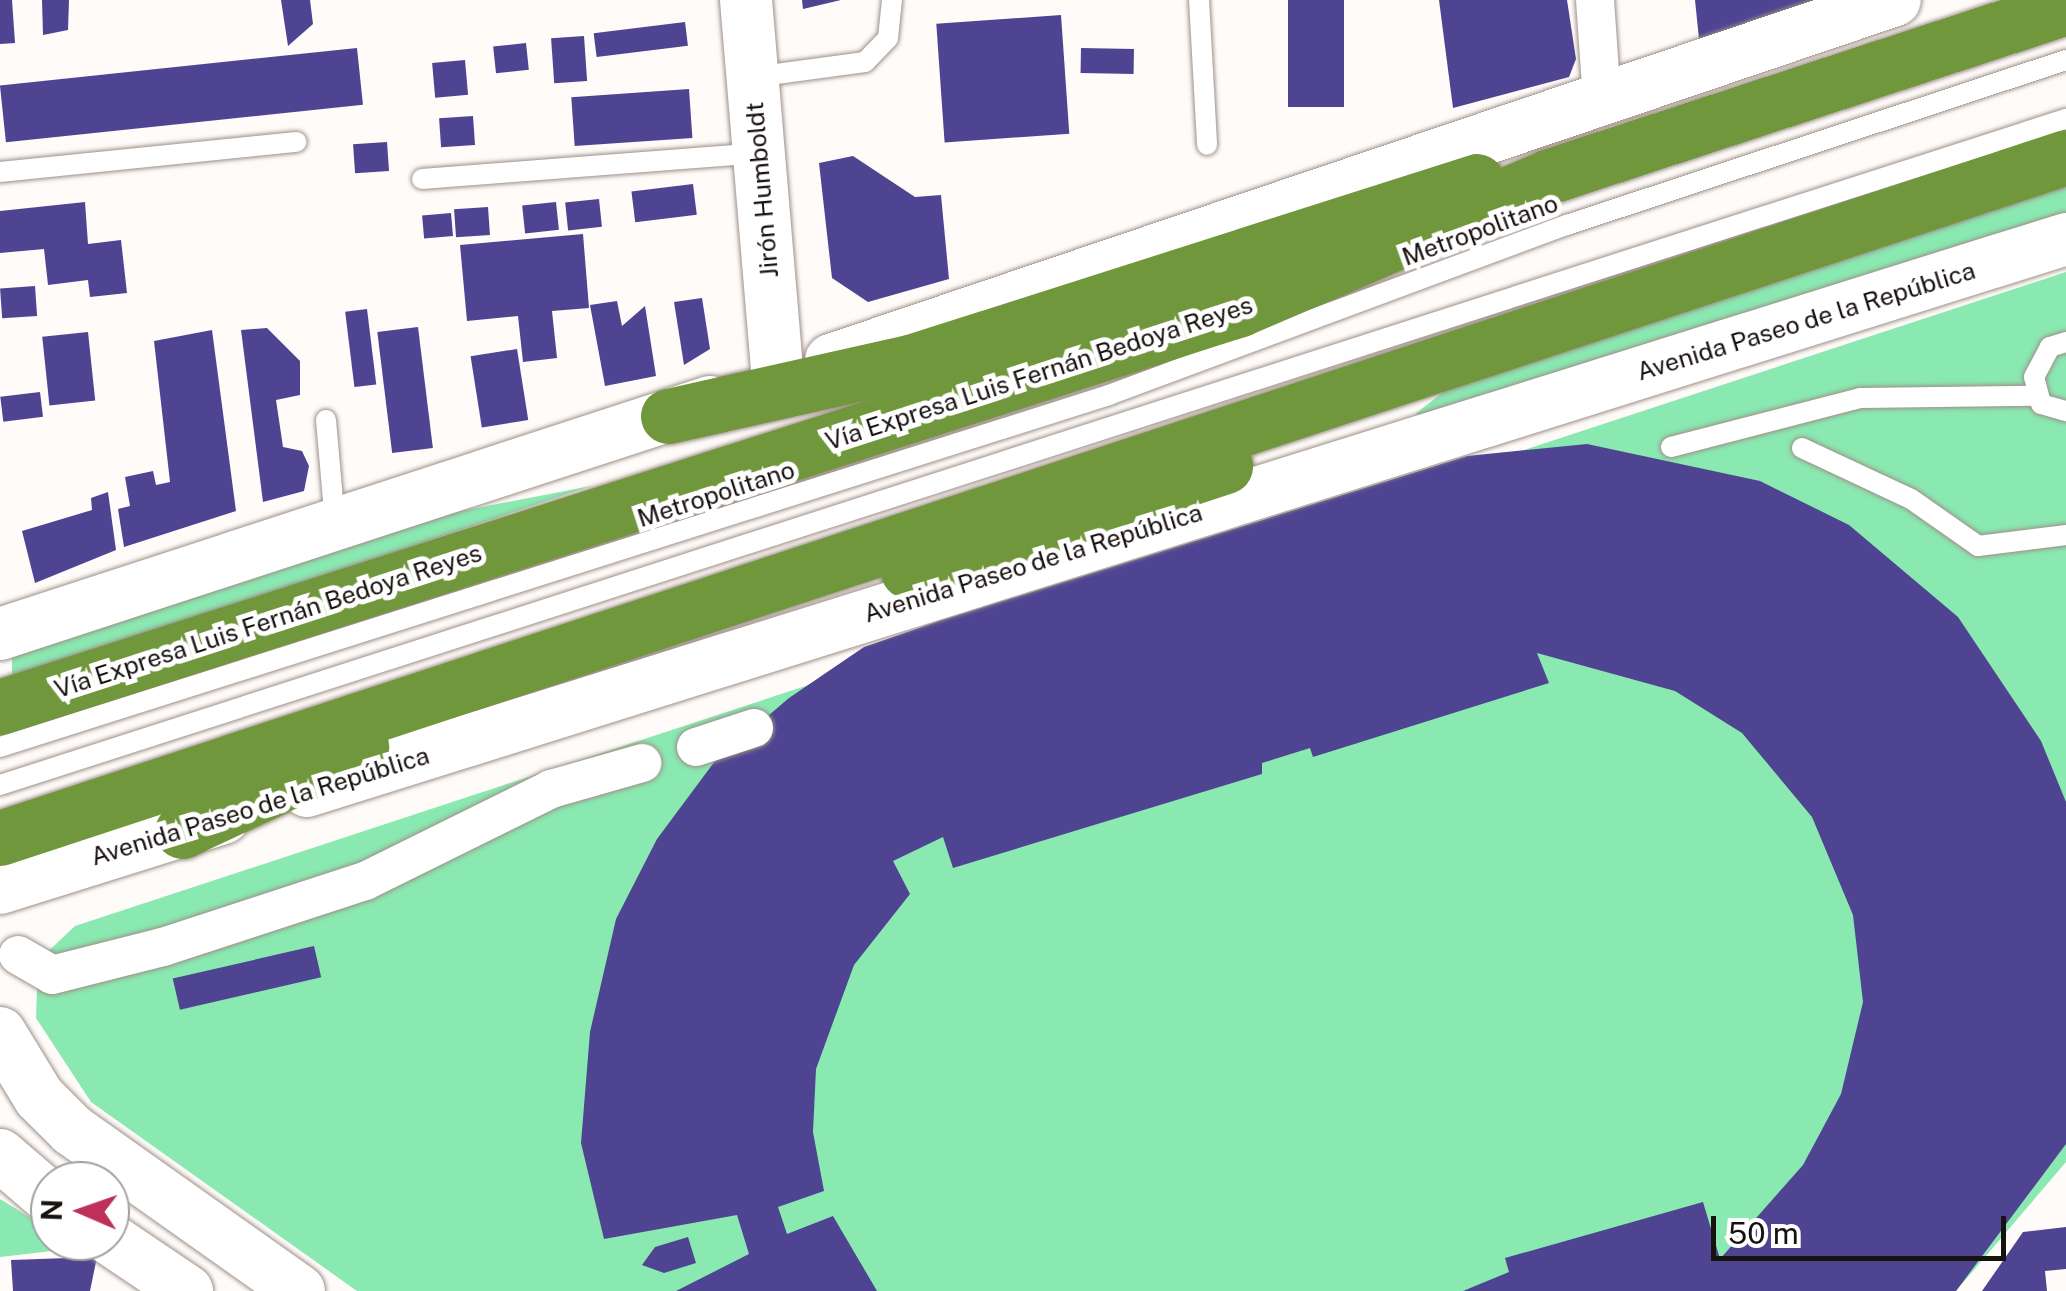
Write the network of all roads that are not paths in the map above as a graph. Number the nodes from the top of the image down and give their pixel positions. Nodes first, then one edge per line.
1 (746, 0) edge
2 (892, 0) edge
3 (1199, 0) edge
4 (1595, 0) edge
5 (1896, 0) edge
6 (2066, 7) edge
7 (2066, 60) edge
8 (752, 77) junction
9 (1602, 99) junction
10 (2066, 118) edge
11 (296, 142) dead end
12 (1207, 145) dead end
13 (759, 153) junction
14 (2066, 156) edge
15 (0, 172) edge
16 (1550, 176) junction
17 (422, 179) dead end
18 (2066, 239) edge
19 (2066, 342) edge
20 (778, 380) junction
21 (1372, 380) junction
22 (2034, 396) junction
23 (2066, 411) edge
24 (668, 416) junction
25 (326, 420) dead end
26 (1671, 446) dead end
27 (1802, 448) dead end
28 (335, 524) junction
29 (2066, 535) edge
30 (0, 634) edge
31 (0, 707) edge
32 (754, 728) dead end
33 (696, 747) dead end
34 (0, 748) edge
35 (642, 763) dead end
36 (0, 785) edge
37 (182, 830) junction
38 (0, 838) edge
39 (0, 888) edge
40 (18, 954) dead end
41 (0, 1033) edge
42 (0, 1155) edge
43 (30, 1181) edge
44 (130, 1252) edge
45 (187, 1291) edge
46 (299, 1291) edge

1 - 8 main road, Jirón Humboldt
2 - 8 lane
3 - 12 lane
4 - 9 street
5 - 9 main road
6 - 16 highway, Vía Expresa Luis Fernán Bedoya Reyes
7 - 34 lane, Metropolitano
8 - 13 main road, Jirón Humboldt
9 - 20 main road
10 - 36 lane
11 - 15 lane
13 - 17 lane
13 - 20 main road, Jirón Humboldt
14 - 21 highway
16 - 24 highway
16 - 31 highway, Vía Expresa Luis Fernán Bedoya Reyes
18 - 37 main road, Avenida Paseo de la República
19 - 22 lane
20 - 24 main road
21 - 37 highway
21 - 38 highway
22 - 23 lane
22 - 26 lane
24 - 28 main road
25 - 28 lane
27 - 29 lane
28 - 30 main road
32 - 33 street
35 - 40 street
37 - 39 main road, Avenida Paseo de la República
41 - 46 main road
42 - 43 main road
44 - 45 main road

